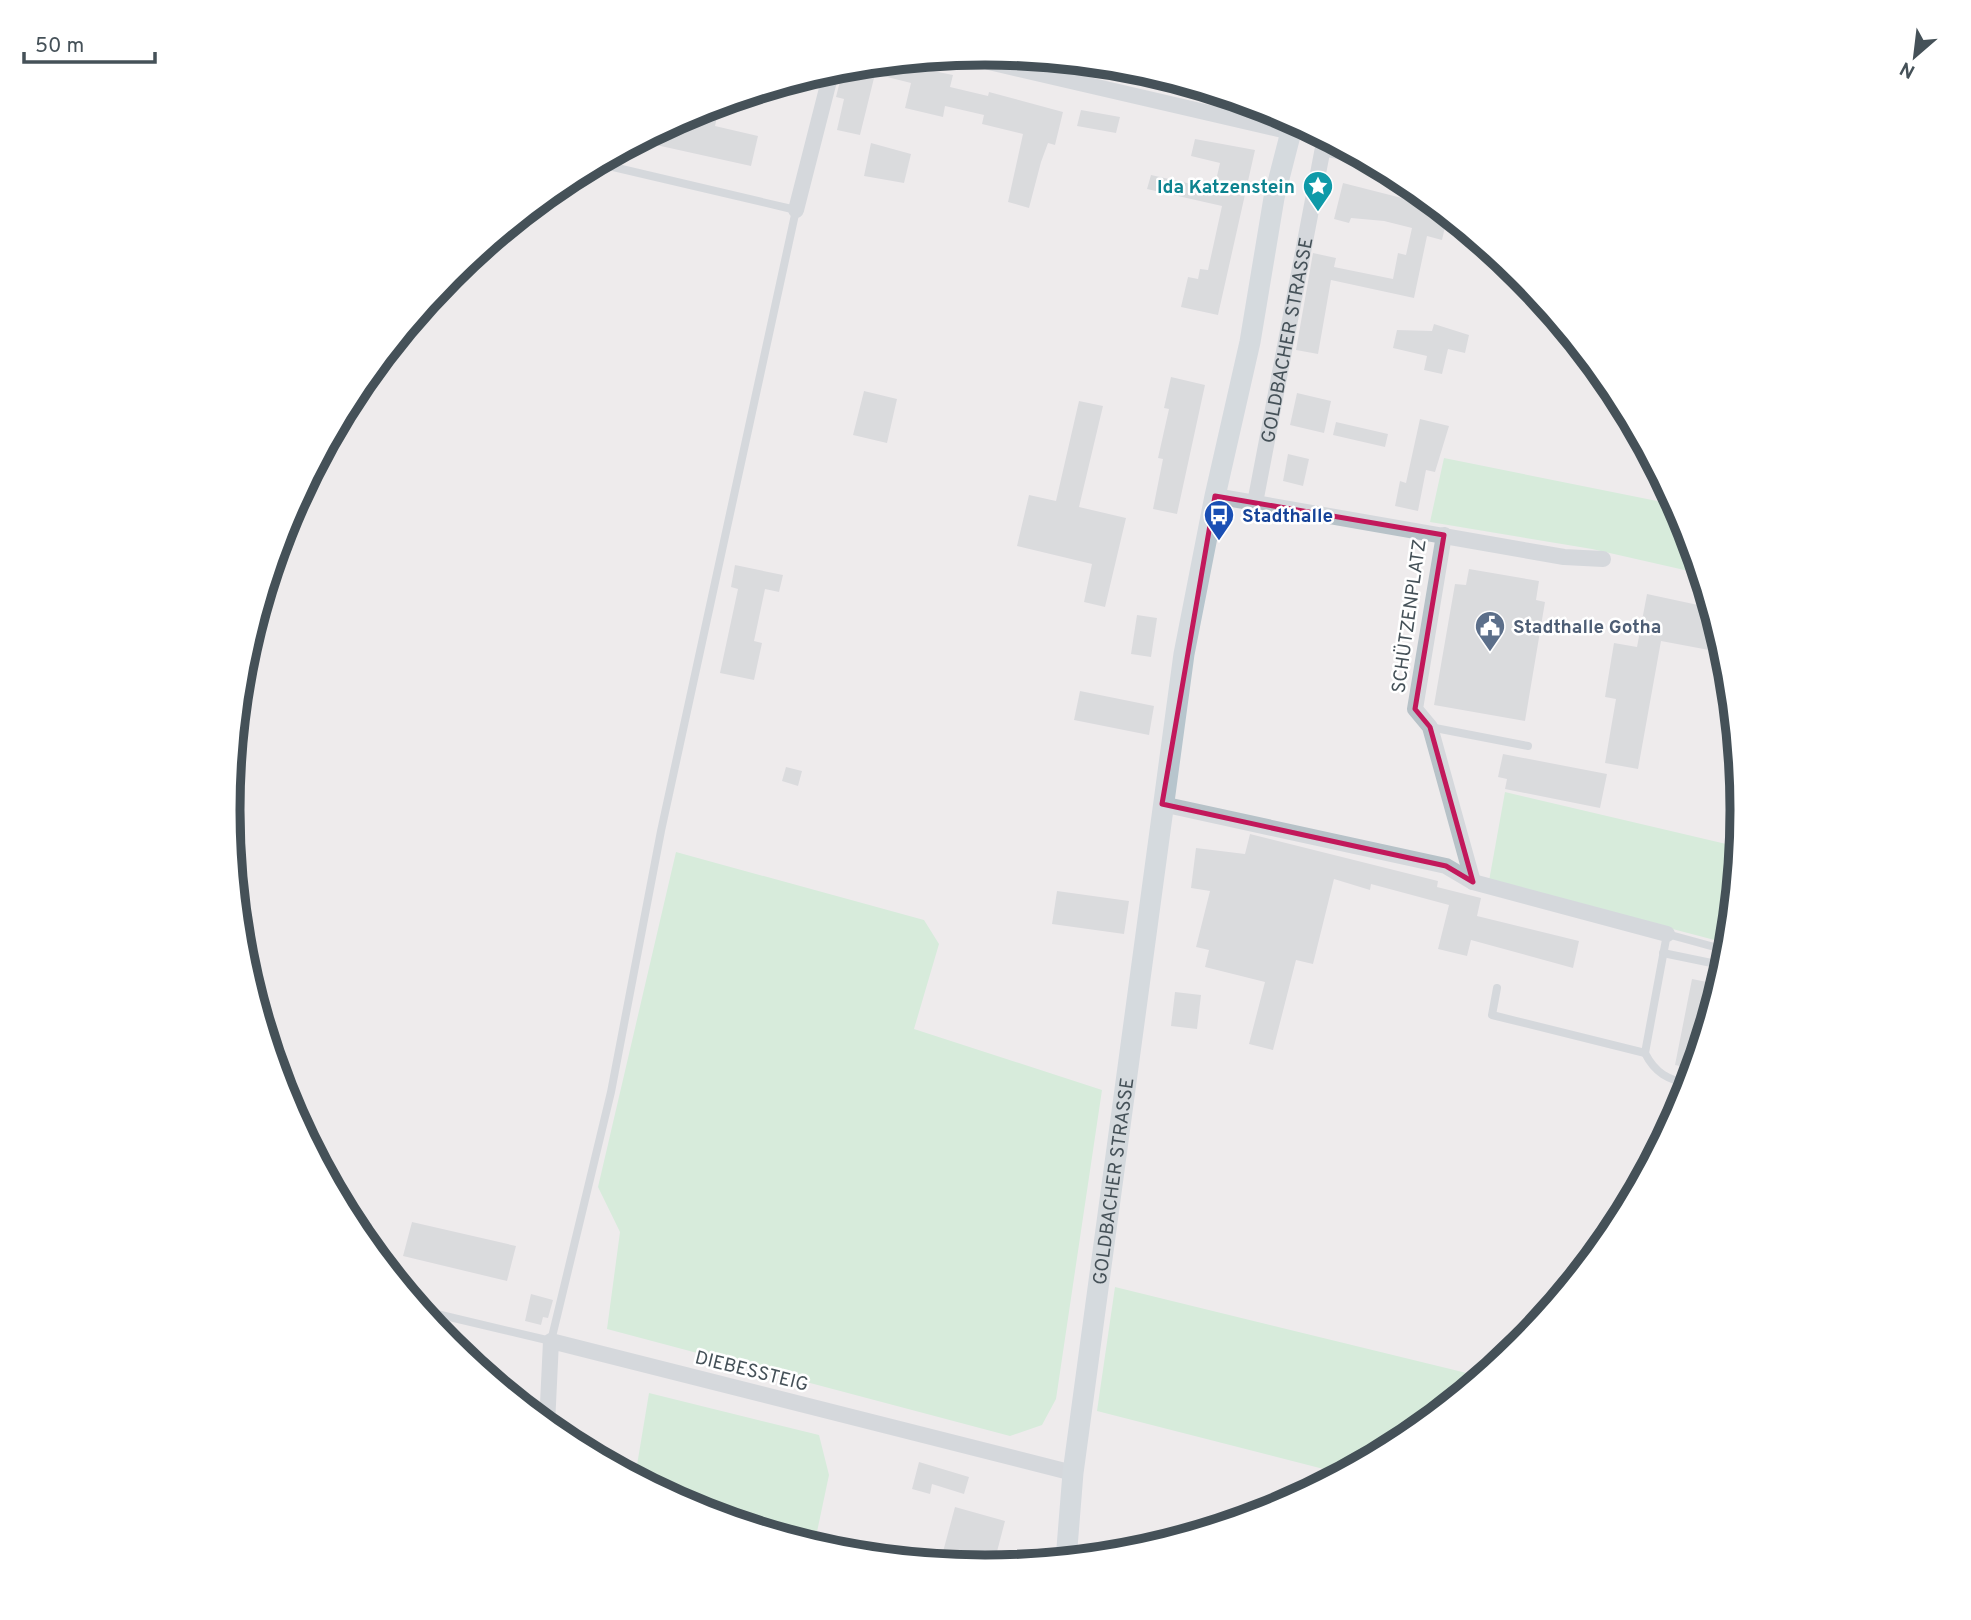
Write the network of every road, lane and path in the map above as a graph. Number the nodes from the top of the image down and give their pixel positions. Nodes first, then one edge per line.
1 (1008, 65) edge
2 (829, 82) edge
3 (1273, 122) edge
4 (1291, 130) edge
5 (1323, 146) edge
6 (611, 166) edge
7 (796, 211) junction
8 (1214, 496) junction
9 (1255, 503) junction
10 (1444, 535) junction
11 (1603, 559) dead end
12 (1430, 727) junction
13 (1528, 746) dead end
14 (1162, 804) junction
15 (1473, 882) junction
16 (1667, 934) junction
17 (1717, 948) edge
18 (1663, 953) junction
19 (1714, 964) edge
20 (1497, 988) dead end
21 (1645, 1053) junction
22 (1679, 1081) edge
23 (437, 1314) edge
24 (551, 1341) junction
25 (548, 1413) edge
26 (1073, 1473) junction
27 (1067, 1551) edge

1 - 3 street
2 - 7 street
4 - 8 main road, GOLDBACHER STRASSE
5 - 9 street, GOLDBACHER STRASSE
6 - 7 lane
7 - 24 lane
8 - 9 street
8 - 14 main road, GOLDBACHER STRASSE
9 - 10 street, SCHÜTZENPLATZ
10 - 11 street
10 - 12 street, SCHÜTZENPLATZ
12 - 13 lane
12 - 15 street, SCHÜTZENPLATZ
14 - 15 street
14 - 26 main road, GOLDBACHER STRASSE
15 - 16 street
16 - 17 lane
16 - 18 lane
18 - 19 lane
18 - 21 lane
20 - 21 lane
21 - 22 lane
23 - 24 lane, DIEBESSTEIG
24 - 25 street
24 - 26 street, DIEBESSTEIG
26 - 27 main road, GOLDBACHER STRASSE

